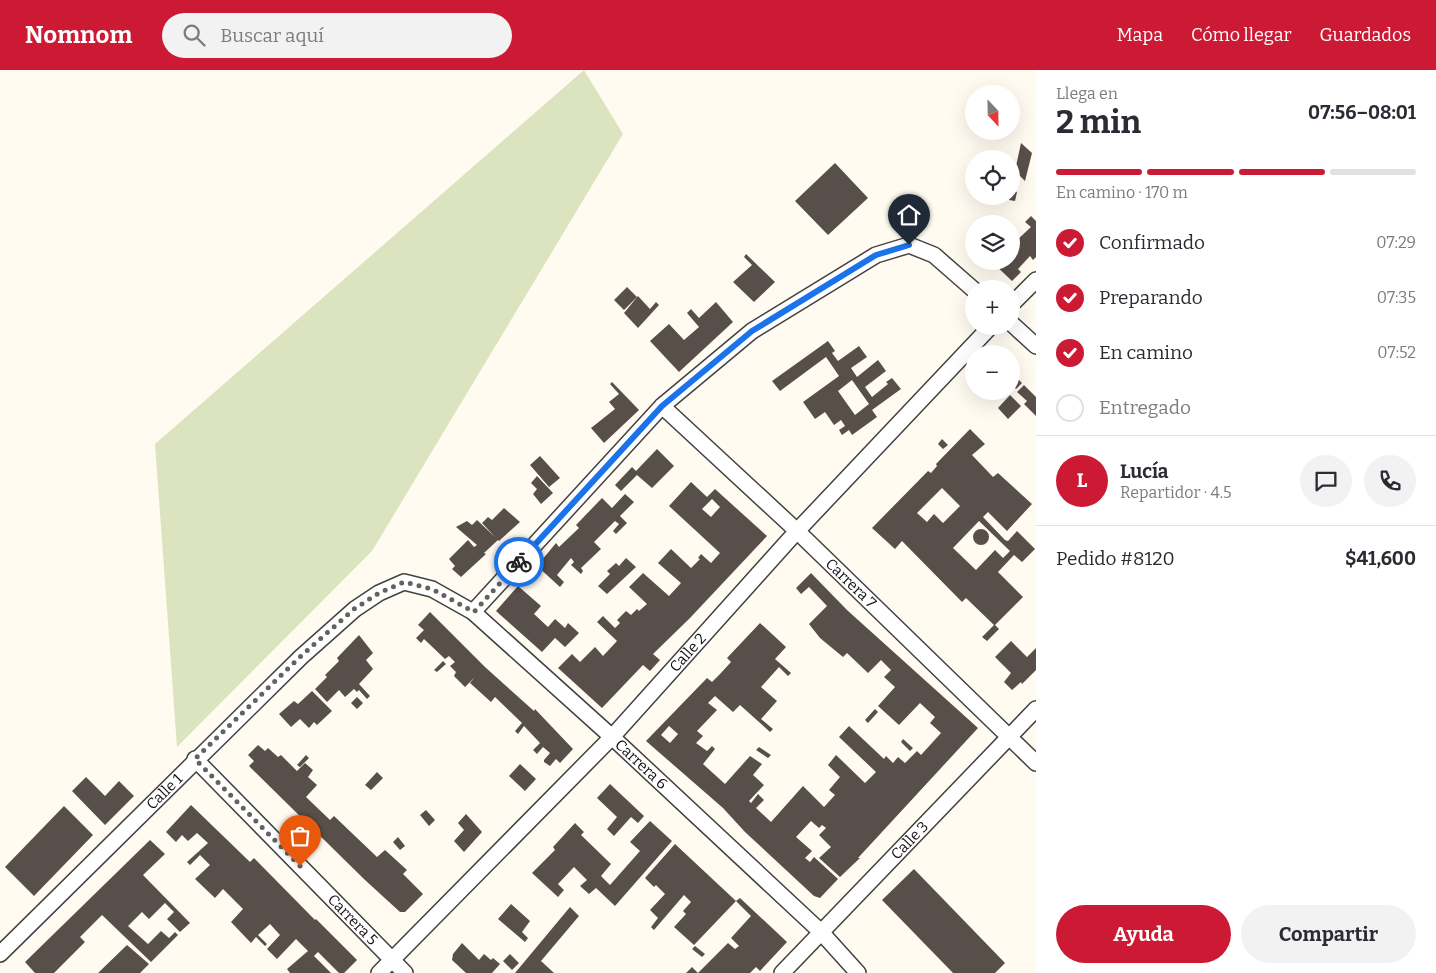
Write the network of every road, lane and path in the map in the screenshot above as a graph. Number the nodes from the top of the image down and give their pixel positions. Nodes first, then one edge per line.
1 (1036, 280) edge
2 (965, 282) edge
3 (1020, 297) edge
4 (1020, 332) edge
5 (983, 335) edge
6 (1036, 346) edge
7 (662, 406) junction
8 (798, 531) junction
9 (404, 582) joint
10 (474, 612) junction
11 (1036, 709) edge
12 (612, 737) junction
13 (1009, 738) junction
14 (195, 759) junction
15 (1036, 763) edge
16 (821, 932) junction
17 (0, 954) edge
18 (392, 960) junction
19 (379, 973) edge
20 (406, 973) edge
21 (782, 973) edge
22 (858, 973) edge

1 - 3 street
2 - 7 street
4 - 6 street
5 - 8 street, Calle 2
7 - 8 street, Carrera 7
7 - 10 street
8 - 12 street, Calle 2
8 - 13 street, Carrera 7
9 - 10 street, Carrera 6
9 - 14 street, Calle 1
10 - 12 street, Carrera 6
11 - 13 street, Calle 3
12 - 16 street, Carrera 6
12 - 18 street, Calle 2
13 - 15 street, Carrera 7
13 - 16 street, Calle 3
14 - 17 street, Calle 1
14 - 18 street, Carrera 5
16 - 21 street, Calle 3
16 - 22 street, Carrera 6
18 - 19 street, Calle 2
18 - 20 street, Carrera 5

